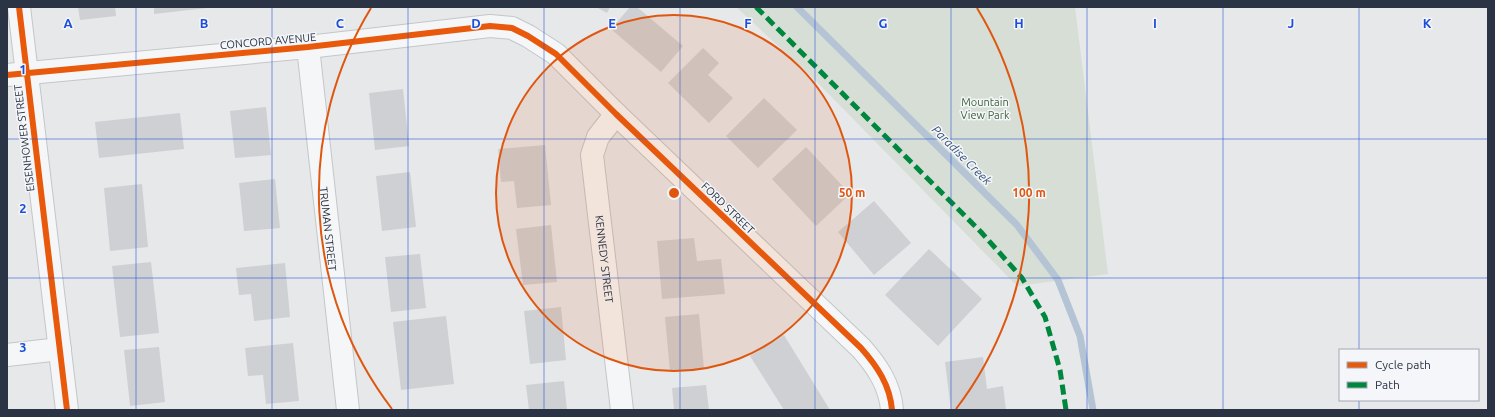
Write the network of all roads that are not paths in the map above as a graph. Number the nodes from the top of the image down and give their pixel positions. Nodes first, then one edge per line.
1 (19, 7) edge
2 (528, 36) joint
3 (308, 47) junction
4 (17, 74) edge
5 (616, 114) junction
6 (60, 349) junction
7 (7, 355) edge
8 (67, 410) edge
9 (348, 410) edge
10 (622, 410) edge
11 (892, 410) edge

1 - 4 street, EISENHOWER STREET
2 - 3 street, CONCORD AVENUE
2 - 5 street, FORD STREET
3 - 4 street, CONCORD AVENUE
3 - 9 street, TRUMAN STREET
4 - 6 street, EISENHOWER STREET
5 - 10 street, KENNEDY STREET
5 - 11 street, FORD STREET
6 - 7 street
6 - 8 street, EISENHOWER STREET

